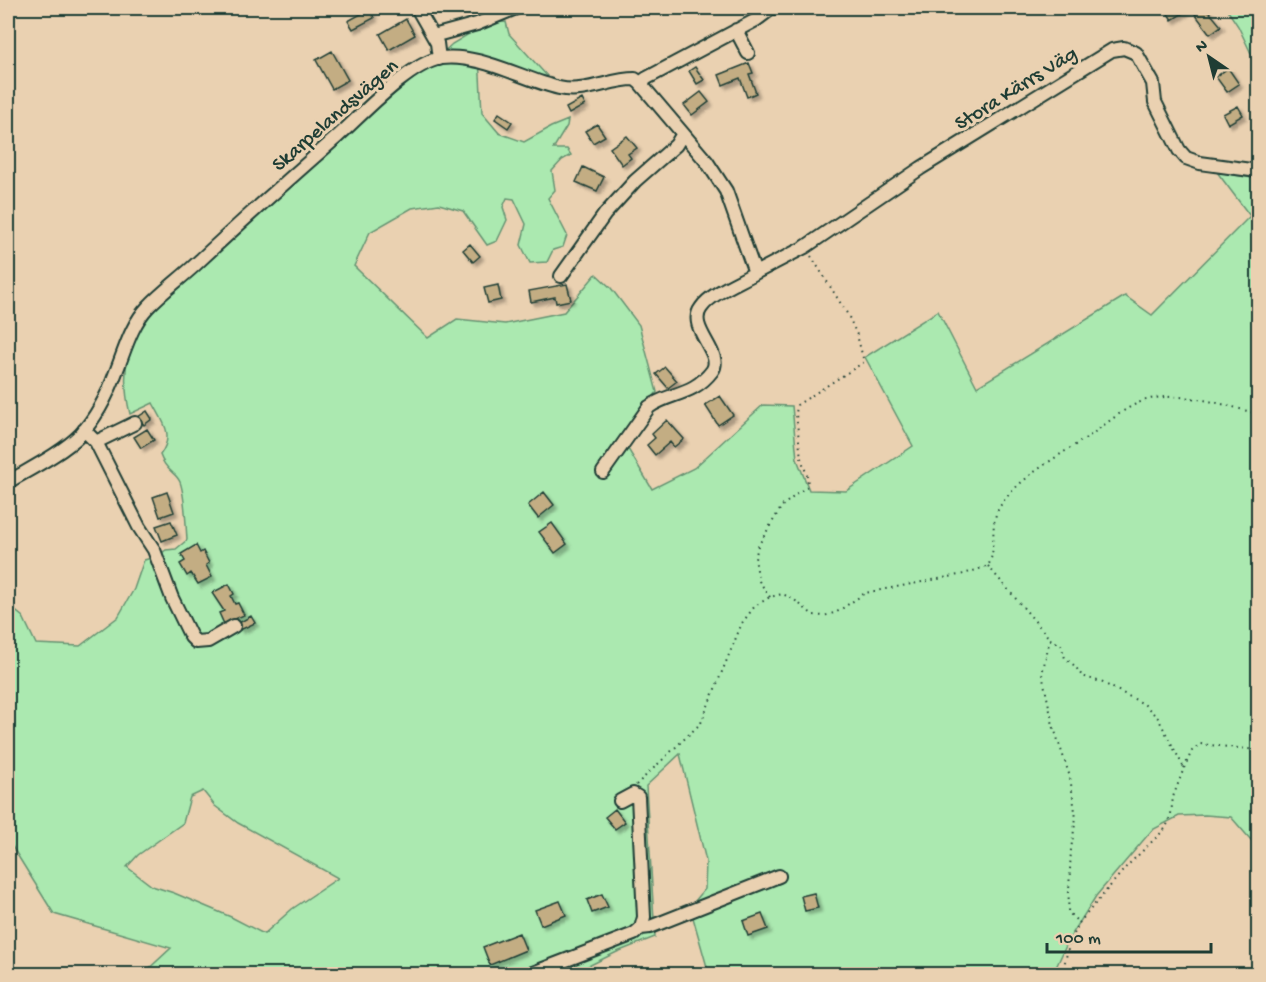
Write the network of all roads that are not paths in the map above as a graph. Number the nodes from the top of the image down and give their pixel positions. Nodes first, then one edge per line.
1 (417, 8) edge
2 (516, 8) edge
3 (772, 8) edge
4 (736, 30) junction
5 (433, 36) junction
6 (748, 53) dead end
7 (439, 59) junction
8 (640, 83) junction
9 (682, 135) junction
10 (1258, 171) edge
11 (755, 273) junction
12 (561, 276) dead end
13 (135, 423) dead end
14 (84, 429) junction
15 (96, 442) junction
16 (603, 472) dead end
17 (8, 482) edge
18 (234, 626) dead end
19 (620, 801) dead end
20 (779, 876) dead end
21 (641, 928) junction
22 (530, 975) edge

1 - 5 street
2 - 5 street
3 - 4 street, Skarpelandsvägen
4 - 6 street
4 - 8 street, Skarpelandsvägen
5 - 7 street
7 - 8 street, Skarpelandsvägen
7 - 14 street, Skarpelandsvägen
8 - 9 street
9 - 11 street
9 - 12 street
10 - 11 street, Stora Kärrs Väg
11 - 16 street, Stora Kärrs Väg
13 - 15 street
14 - 15 street
14 - 17 street, Skarpelandsvägen
15 - 18 street
19 - 21 street
20 - 21 street
21 - 22 street

